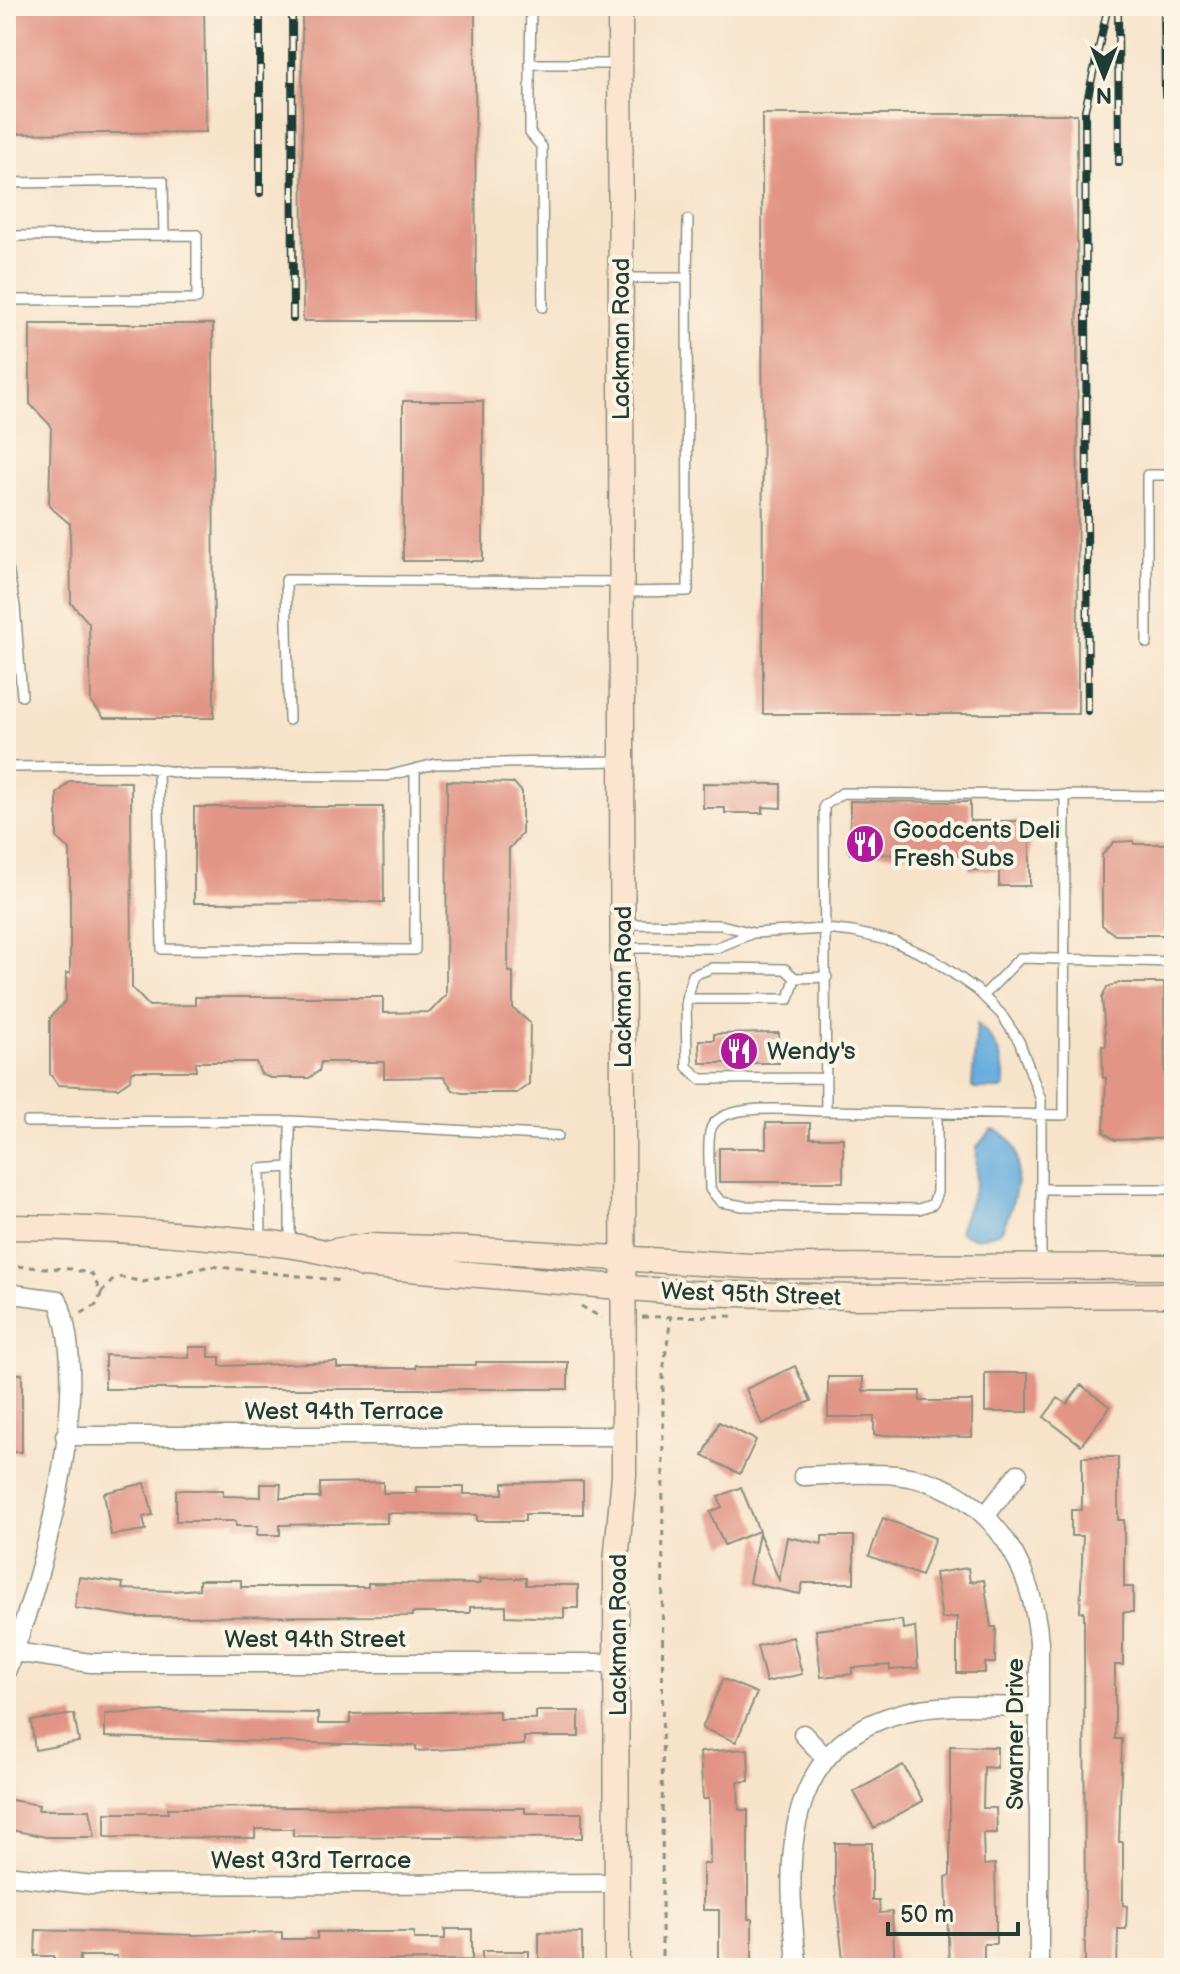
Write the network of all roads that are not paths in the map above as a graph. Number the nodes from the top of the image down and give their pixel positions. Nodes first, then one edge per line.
1 (531, 6) edge
2 (620, 6) edge
3 (530, 64) junction
4 (620, 64) junction
5 (6, 183) edge
6 (688, 220) dead end
7 (6, 236) edge
8 (164, 236) junction
9 (620, 278) junction
10 (687, 278) junction
11 (6, 300) edge
12 (543, 307) dead end
13 (1174, 475) edge
14 (6, 558) edge
15 (621, 587) junction
16 (10, 606) edge
17 (1147, 643) dead end
18 (22, 696) dead end
19 (289, 720) dead end
20 (621, 761) junction
21 (6, 767) edge
22 (415, 769) junction
23 (158, 770) junction
24 (1065, 795) junction
25 (1174, 796) edge
26 (624, 924) junction
27 (826, 929) junction
28 (753, 933) junction
29 (624, 948) junction
30 (1064, 960) junction
31 (1174, 962) edge
32 (827, 977) junction
33 (795, 978) junction
34 (983, 996) junction
35 (686, 999) junction
36 (826, 1078) junction
37 (826, 1111) junction
38 (937, 1113) junction
39 (1041, 1114) junction
40 (290, 1121) junction
41 (27, 1122) dead end
42 (558, 1136) dead end
43 (289, 1167) junction
44 (1042, 1189) junction
45 (1174, 1189) edge
46 (6, 1227) edge
47 (261, 1242) junction
48 (290, 1246) junction
49 (331, 1251) junction
50 (623, 1258) junction
51 (1174, 1267) edge
52 (1041, 1268) junction
53 (623, 1289) junction
54 (6, 1293) edge
55 (1174, 1295) edge
56 (65, 1436) junction
57 (623, 1436) junction
58 (1018, 1474) dead end
59 (803, 1476) dead end
60 (986, 1515) junction
61 (14, 1652) junction
62 (617, 1663) junction
63 (6, 1672) edge
64 (1038, 1707) junction
65 (803, 1734) dead end
66 (826, 1758) junction
67 (6, 1875) edge
68 (617, 1883) junction
69 (617, 1968) edge
70 (798, 1968) edge
71 (1039, 1968) edge

1 - 3 lane
2 - 4 main road, Lackman Road
3 - 4 lane
3 - 12 lane
4 - 9 main road, Lackman Road
5 - 8 lane
6 - 10 lane
7 - 8 lane
8 - 11 lane
9 - 10 lane
9 - 15 main road, Lackman Road
10 - 15 lane
13 - 17 lane
14 - 16 lane
15 - 19 lane
15 - 20 main road, Lackman Road
16 - 18 lane
20 - 22 lane
20 - 26 main road, Lackman Road
21 - 23 lane
22 - 23 lane
22 - 23 lane
24 - 25 lane
24 - 27 lane
24 - 30 lane
26 - 28 lane
26 - 29 main road, Lackman Road
27 - 28 lane
27 - 32 lane
27 - 34 lane
28 - 29 lane
29 - 50 main road, Lackman Road
30 - 31 lane
30 - 34 lane
30 - 39 lane
32 - 33 lane
32 - 36 lane
33 - 35 lane
33 - 35 lane
34 - 39 lane
35 - 36 lane
36 - 37 lane
37 - 38 lane
37 - 38 lane
38 - 39 lane
39 - 44 lane
40 - 41 lane
40 - 42 lane
40 - 43 lane
43 - 47 lane
43 - 48 lane
44 - 45 lane
44 - 52 lane
46 - 47 main road, West 95th Street
47 - 48 main road, West 95th Street
48 - 49 main road, West 95th Street
49 - 50 main road, West 95th Street
49 - 53 main road, West 95th Street
50 - 52 main road, West 95th Street
50 - 53 main road, Lackman Road
51 - 52 main road, West 95th Street
53 - 55 main road, West 95th Street
53 - 57 main road, Lackman Road
54 - 56 street
56 - 57 street, West 94th Terrace
56 - 61 street
57 - 62 main road, Lackman Road
58 - 60 street
59 - 60 street, Swarner Drive
60 - 64 street, Swarner Drive
61 - 62 street, West 94th Street
61 - 63 street
62 - 68 main road, Lackman Road
64 - 66 street
64 - 71 street, Swarner Drive
65 - 66 street
66 - 70 street
67 - 68 street, West 93rd Terrace
68 - 69 main road, Lackman Road

